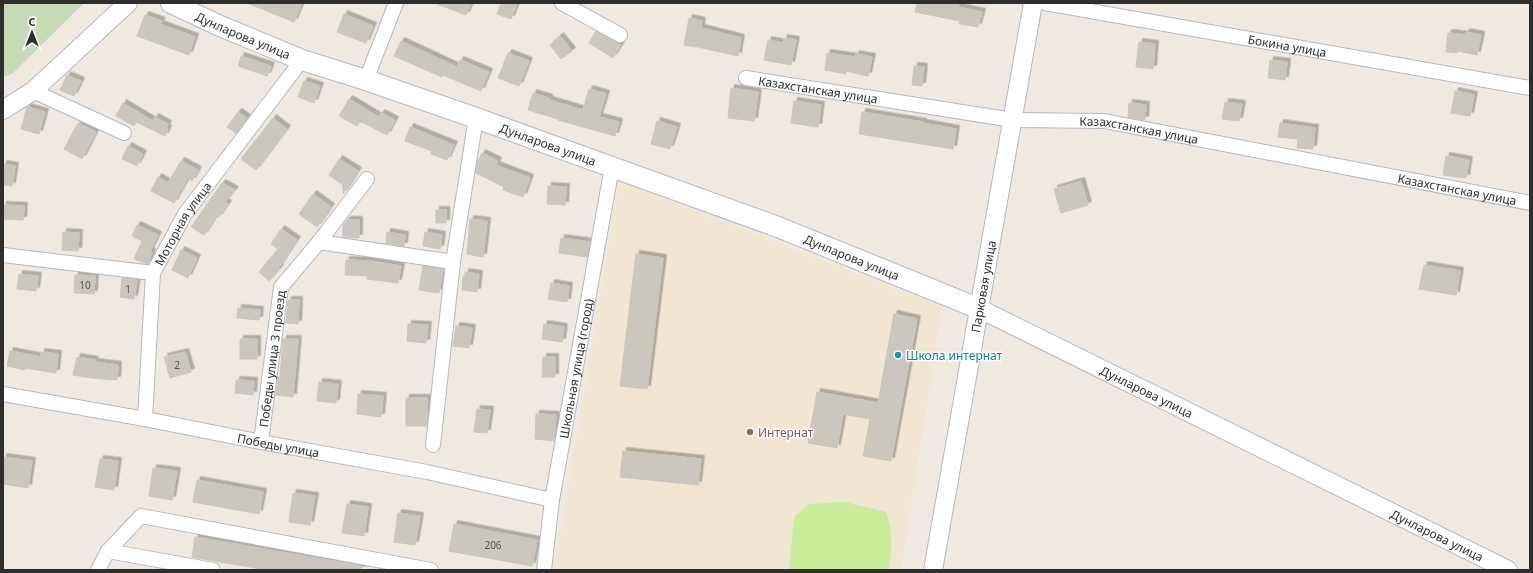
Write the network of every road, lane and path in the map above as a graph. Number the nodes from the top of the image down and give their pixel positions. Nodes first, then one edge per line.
1 (128, 3) edge
2 (171, 3) edge
3 (396, 3) edge
4 (562, 3) edge
5 (1034, 3) edge
6 (1045, 3) edge
7 (620, 35) dead end
8 (302, 60) junction
9 (746, 78) dead end
10 (366, 80) junction
11 (1530, 88) edge
12 (33, 91) junction
13 (3, 110) edge
14 (476, 118) junction
15 (1013, 120) junction
16 (124, 133) dead end
17 (612, 168) junction
18 (367, 179) dead end
19 (1530, 202) edge
20 (319, 242) junction
21 (3, 255) edge
22 (454, 262) junction
23 (153, 273) junction
24 (980, 309) junction
25 (3, 394) edge
26 (144, 419) junction
27 (261, 442) junction
28 (433, 445) dead end
29 (552, 500) junction
30 (108, 551) junction
31 (98, 570) edge
32 (213, 570) edge
33 (431, 570) edge
34 (544, 570) edge
35 (934, 570) edge
36 (1508, 570) edge

1 - 12 street
2 - 8 main road, Дунларова улица
3 - 10 street
4 - 7 street
5 - 15 street, Парковая улица
6 - 11 street, Бокина улица
8 - 10 main road, Дунларова улица
8 - 23 street, Моторная улица
9 - 15 street, Казахстанская улица
10 - 14 main road, Дунларова улица
12 - 13 street
12 - 16 street
14 - 17 main road, Дунларова улица
14 - 22 street
15 - 19 street, Казахстанская улица
15 - 24 street, Парковая улица
17 - 24 main road, Дунларова улица
17 - 29 street, Школьная улица (город)
18 - 20 street, Победы улица 3 проезд
20 - 22 street
20 - 27 street, Победы улица 3 проезд
21 - 23 street
22 - 28 street
23 - 26 street, Моторная улица
24 - 35 street, Парковая улица
24 - 36 street, Дунларова улица
25 - 26 street, Победы улица
26 - 27 street, Победы улица
27 - 29 street, Победы улица
29 - 34 street, Школьная улица (город)
30 - 31 street
30 - 32 street
30 - 33 street

